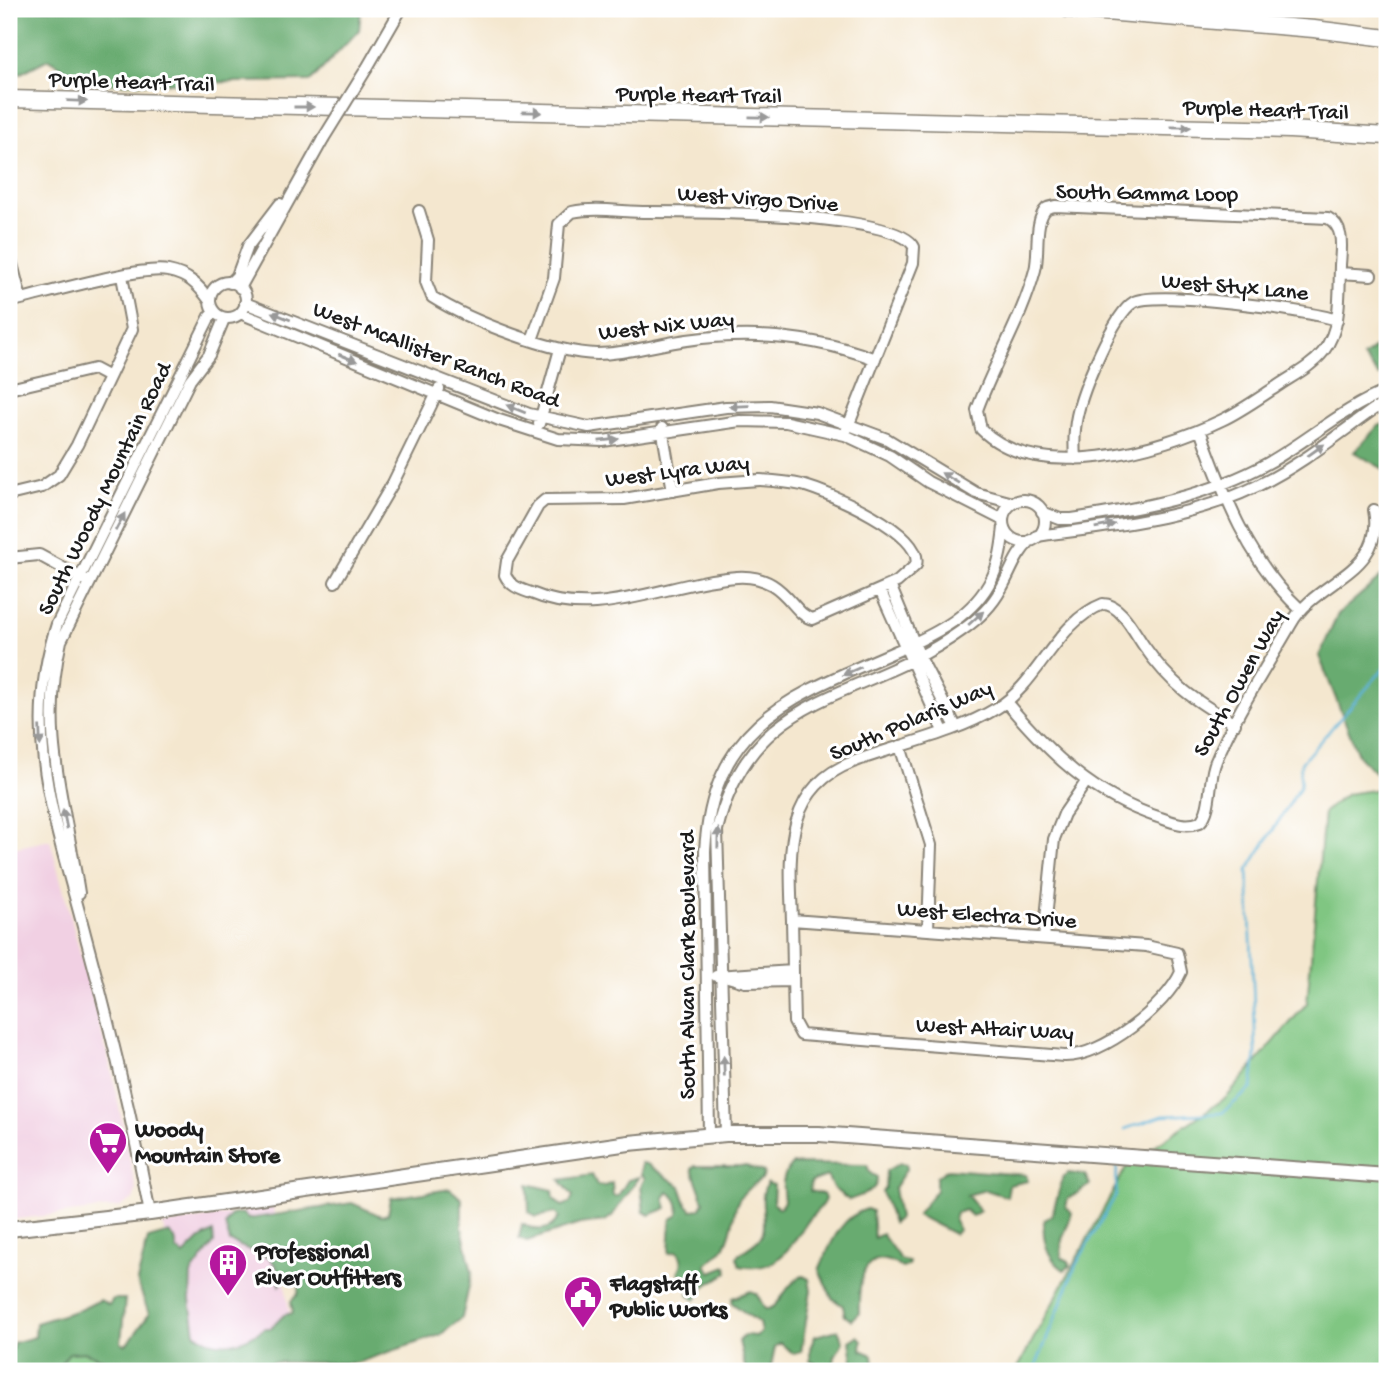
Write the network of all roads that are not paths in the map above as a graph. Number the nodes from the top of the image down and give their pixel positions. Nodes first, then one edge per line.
1 (1068, 9) edge
2 (400, 10) edge
3 (1387, 38) edge
4 (9, 99) edge
5 (1387, 136) edge
6 (419, 211) dead end
7 (9, 251) edge
8 (1340, 273) junction
9 (1371, 275) dead end
10 (122, 276) junction
11 (197, 282) junction
12 (231, 285) junction
13 (21, 299) junction
14 (9, 302) edge
15 (211, 306) junction
16 (243, 308) junction
17 (224, 319) junction
18 (1337, 320) junction
19 (532, 340) junction
20 (560, 349) junction
21 (875, 359) junction
22 (109, 377) junction
23 (443, 380) junction
24 (9, 389) edge
25 (1387, 391) edge
26 (436, 394) junction
27 (1387, 405) edge
28 (541, 417) junction
29 (660, 418) junction
30 (849, 423) junction
31 (1200, 430) junction
32 (663, 433) junction
33 (537, 434) junction
34 (845, 435) junction
35 (1075, 459) junction
36 (1220, 486) junction
37 (673, 491) junction
38 (9, 495) edge
39 (1226, 499) junction
40 (1013, 503) junction
41 (1374, 510) dead end
42 (1042, 512) junction
43 (1003, 523) junction
44 (1034, 538) junction
45 (9, 558) edge
46 (84, 579) junction
47 (335, 582) dead end
48 (885, 587) junction
49 (1301, 610) junction
50 (910, 645) junction
51 (916, 659) junction
52 (1006, 702) junction
53 (1235, 723) junction
54 (956, 727) junction
55 (943, 731) junction
56 (900, 746) junction
57 (1086, 782) junction
58 (792, 920) junction
59 (928, 929) junction
60 (1044, 938) junction
61 (1177, 953) joint
62 (706, 976) junction
63 (723, 976) junction
64 (793, 976) junction
65 (799, 1033) joint
66 (726, 1134) junction
67 (709, 1135) junction
68 (1387, 1176) edge
69 (149, 1213) junction
70 (9, 1229) edge

1 - 3 highway
2 - 12 street, bridge
4 -> 5 highway, Purple Heart Trail
6 - 19 street, West Nix Way
7 - 13 street
8 - 9 street
8 - 18 street, South Gamma Loop
8 - 35 street, South Gamma Loop
10 - 11 street
10 - 13 street
10 - 22 street
11 - 12 street
11 - 15 street
12 - 15 street, South Woody Mountain Road
12 - 16 street
13 - 14 street
15 - 17 street
15 - 46 street, South Woody Mountain Road
16 - 17 street
23 -> 16 street, West McAllister Ranch Road
16 -> 26 street, West McAllister Ranch Road
46 -> 17 street, South Woody Mountain Road
18 - 31 street, South Gamma Loop
18 - 35 street, West Styx Lane
19 - 20 street, West Nix Way
19 - 21 street, West Virgo Drive
20 - 21 street, West Nix Way
20 - 28 street
21 - 30 street, West Virgo Drive
22 - 24 street
22 - 38 street
23 - 26 street
28 -> 23 street, West McAllister Ranch Road
25 - 36 street
26 - 33 street, West McAllister Ranch Road
26 - 47 street
39 -> 27 street
28 - 29 street, West McAllister Ranch Road
28 - 33 street
30 -> 29 street, West McAllister Ranch Road
29 - 32 street
30 - 34 street, West Virgo Drive
40 -> 30 street, West McAllister Ranch Road
31 - 35 street, South Gamma Loop
31 - 36 street
33 -> 32 street, West McAllister Ranch Road
32 - 34 street, West McAllister Ranch Road
32 - 37 street
34 - 43 street, West McAllister Ranch Road
36 - 39 street
36 - 42 street
37 - 48 street, West Lyra Way
37 - 48 street, West Lyra Way
44 -> 39 street
39 - 49 street
40 - 42 street
40 - 43 street
41 - 49 street, South Owen Way
42 - 44 street
43 - 44 street
43 - 50 street, South Alvan Clark Boulevard
51 -> 44 street, South Alvan Clark Boulevard
45 - 46 street
46 - 69 street, South Woody Mountain Road
48 - 50 street
49 - 53 street, South Owen Way
50 - 51 street
50 -> 62 street, South Alvan Clark Boulevard
51 - 54 street
51 - 55 street
63 -> 51 street, South Alvan Clark Boulevard
52 - 53 street, South Polaris Way
52 - 54 street, South Polaris Way
52 - 57 street
53 - 57 street, South Owen Way
54 - 55 street, South Polaris Way
55 - 56 street, South Polaris Way
56 - 58 street, South Polaris Way
56 - 59 street
57 - 60 street
58 - 59 street, West Electra Drive
58 - 64 street, South Polaris Way
59 - 60 street, West Electra Drive
60 - 61 street, West Electra Drive
61 - 65 street, West Altair Way
62 - 63 street
62 - 67 street, South Alvan Clark Boulevard
63 - 64 street
66 -> 63 street, South Alvan Clark Boulevard
64 - 65 street, South Polaris Way
66 - 67 main road
66 - 68 main road
67 - 69 main road
69 - 70 main road

